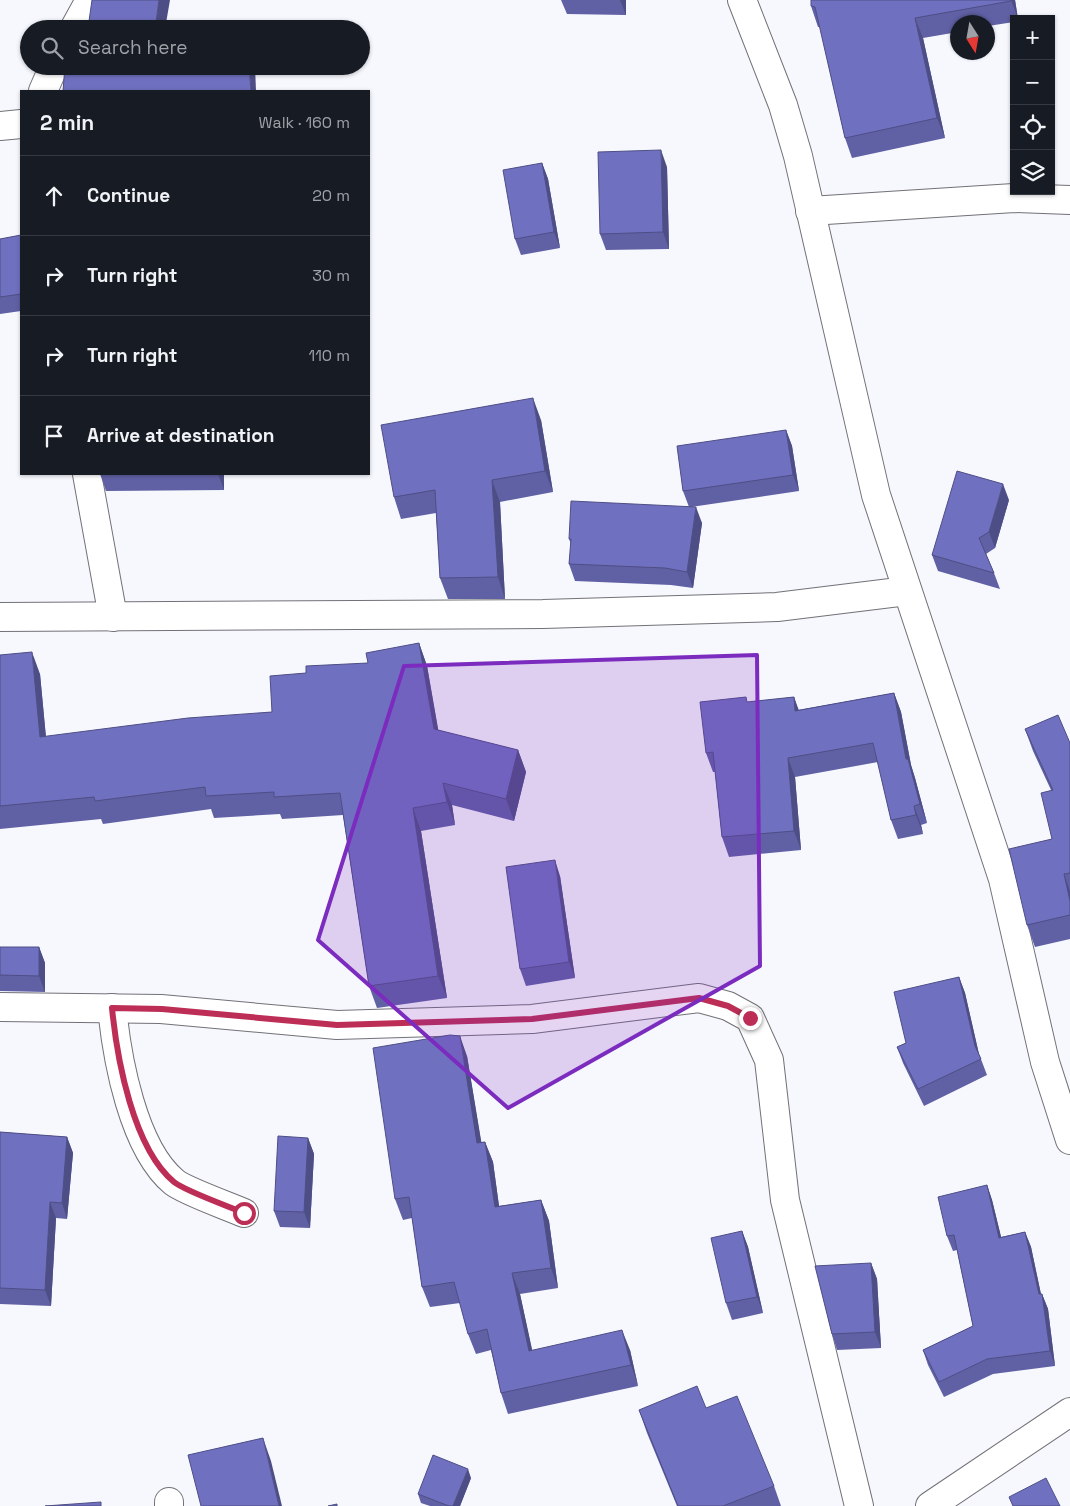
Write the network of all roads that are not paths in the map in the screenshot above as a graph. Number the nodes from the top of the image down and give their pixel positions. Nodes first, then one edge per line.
1 (90, 0) edge
2 (742, 0) edge
3 (79, 20) edge
4 (50, 75) edge
5 (43, 90) edge
6 (20, 124) edge
7 (0, 126) edge
8 (1070, 200) edge
9 (810, 211) junction
10 (87, 475) edge
11 (907, 591) junction
12 (0, 617) edge
13 (113, 617) junction
14 (0, 1007) edge
15 (112, 1008) junction
16 (1070, 1140) edge
17 (244, 1213) dead end
18 (1070, 1412) edge
19 (859, 1506) edge
20 (930, 1506) edge

1 - 3 street
2 - 9 street
4 - 5 street
6 - 7 street
8 - 9 street
9 - 11 street
10 - 13 street
11 - 13 street
11 - 16 street
12 - 13 street
14 - 15 street
15 - 17 street
15 - 19 street
18 - 20 street

